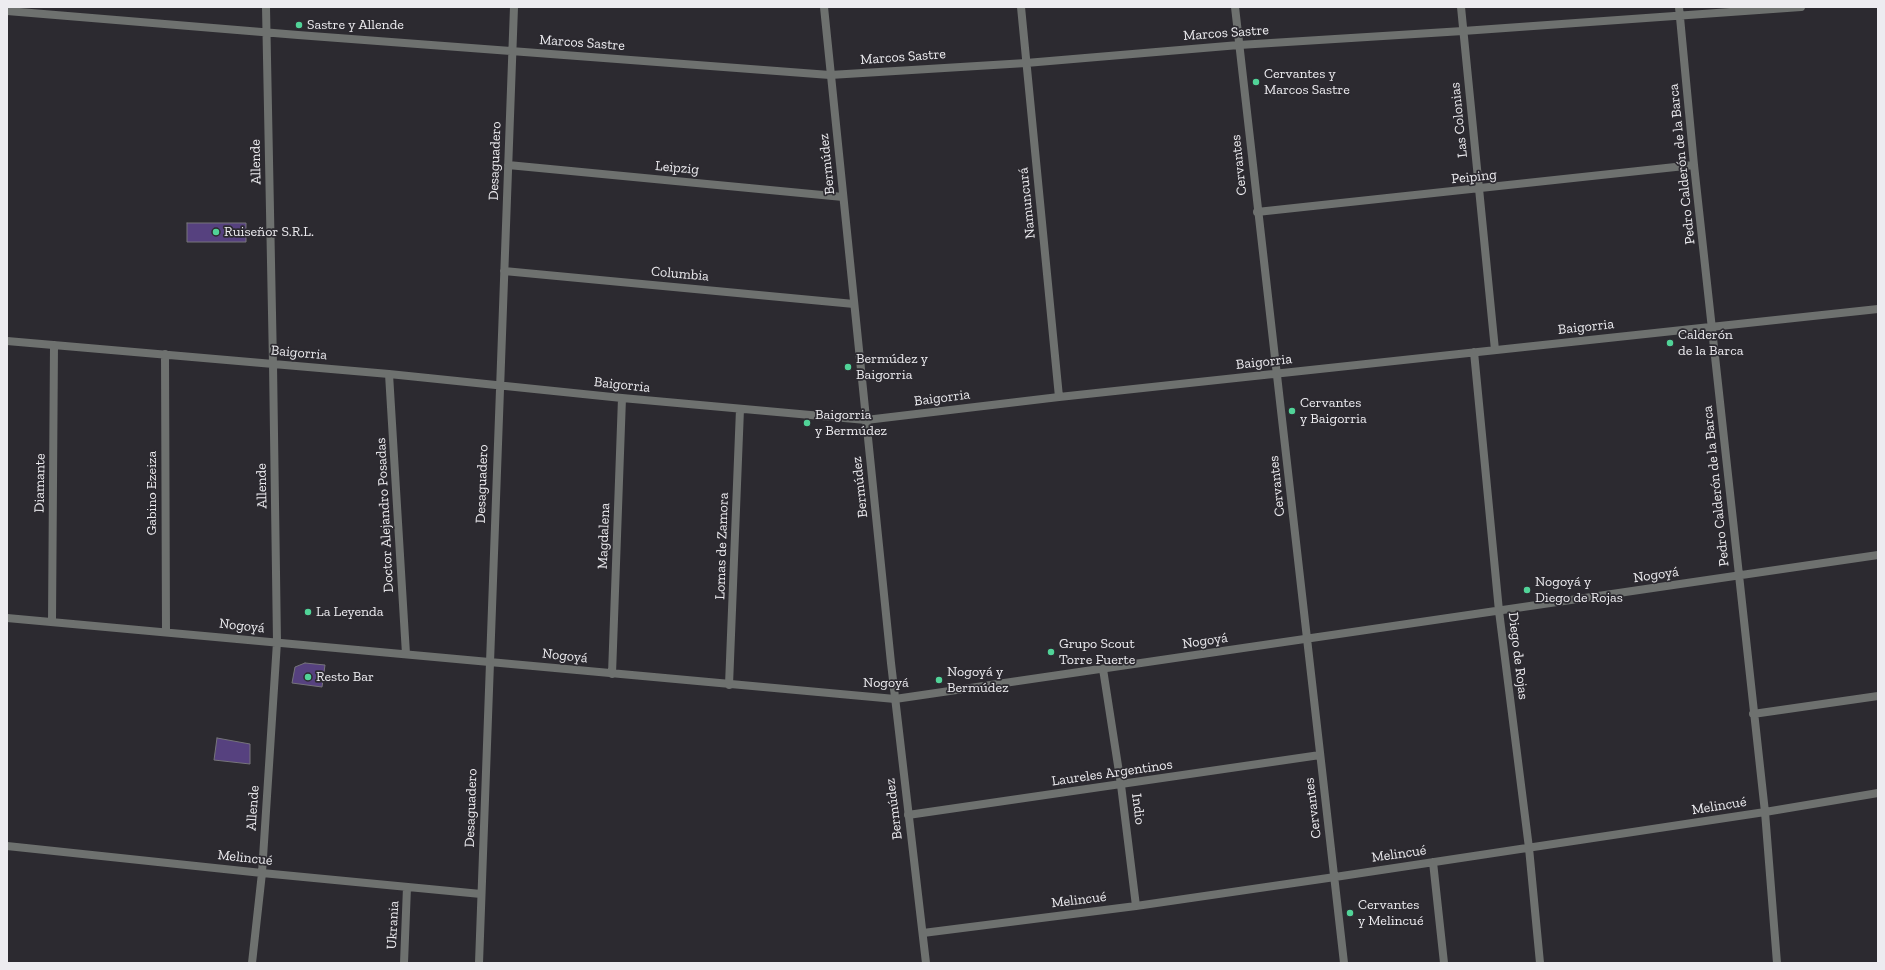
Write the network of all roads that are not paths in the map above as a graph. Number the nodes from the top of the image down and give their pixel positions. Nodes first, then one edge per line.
1 (266, 7) edge
2 (514, 7) edge
3 (824, 7) edge
4 (1021, 7) edge
5 (1235, 7) edge
6 (1461, 7) edge
7 (1679, 7) edge
8 (1801, 7) edge
9 (7, 11) edge
10 (1680, 16) junction
11 (1463, 31) junction
12 (266, 33) junction
13 (1239, 45) junction
14 (513, 50) junction
15 (1026, 63) junction
16 (830, 75) junction
17 (508, 165) junction
18 (1694, 165) junction
19 (1479, 190) junction
20 (843, 197) junction
21 (1257, 212) junction
22 (504, 270) junction
23 (854, 304) junction
24 (1878, 309) edge
25 (1713, 328) junction
26 (7, 341) edge
27 (54, 345) junction
28 (1495, 350) junction
29 (1474, 352) junction
30 (165, 354) junction
31 (273, 364) junction
32 (389, 374) junction
33 (1276, 374) junction
34 (499, 385) junction
35 (1059, 397) junction
36 (622, 398) junction
37 (740, 409) junction
38 (866, 420) junction
39 (1878, 555) edge
40 (1738, 576) junction
41 (1499, 611) junction
42 (7, 618) edge
43 (52, 622) junction
44 (166, 632) junction
45 (1307, 639) junction
46 (277, 642) junction
47 (406, 654) junction
48 (489, 662) junction
49 (1102, 669) junction
50 (612, 674) junction
51 (729, 685) junction
52 (1878, 696) edge
53 (895, 699) junction
54 (1753, 714) junction
55 (1320, 755) junction
56 (1121, 784) junction
57 (1878, 793) edge
58 (1765, 812) junction
59 (908, 816) junction
60 (7, 846) edge
61 (1529, 848) junction
62 (1433, 862) junction
63 (262, 873) junction
64 (1335, 877) junction
65 (407, 887) junction
66 (481, 894) junction
67 (1136, 906) junction
68 (923, 933) junction
69 (252, 963) edge
70 (404, 963) edge
71 (478, 963) edge
72 (926, 963) edge
73 (1344, 963) edge
74 (1444, 963) edge
75 (1540, 963) edge
76 (1778, 963) edge

1 - 12 street, Allende
2 - 14 street, Desaguadero
3 - 16 street, Bermúdez
4 - 15 street, Namuncurá
5 - 13 street, Cervantes
6 - 11 street, Las Colonias
7 - 10 street, Pedro Calderón de la Barca
8 - 10 street, Marcos Sastre
9 - 12 street, Marcos Sastre
10 - 11 street, Marcos Sastre
10 - 18 street, Pedro Calderón de la Barca
11 - 13 street, Marcos Sastre
11 - 19 street, Las Colonias
12 - 14 street, Marcos Sastre
12 - 31 street, Allende
13 - 15 street, Marcos Sastre
13 - 21 street, Cervantes
14 - 16 street, Marcos Sastre
14 - 17 street, Desaguadero
15 - 16 street, Marcos Sastre
15 - 35 street, Namuncurá
16 - 20 street, Bermúdez
17 - 20 street, Leipzig
17 - 22 street, Desaguadero
18 - 19 street, Peiping
18 - 25 street, Pedro Calderón de la Barca
19 - 21 street, Peiping
19 - 28 street, Las Colonias
20 - 23 street, Bermúdez
21 - 33 street, Cervantes
22 - 23 street, Columbia
22 - 34 street, Desaguadero
23 - 38 street, Bermúdez
24 - 25 street, Baigorria
25 - 28 street, Baigorria
25 - 40 street, Pedro Calderón de la Barca
26 - 27 street, Baigorria
27 - 30 street, Baigorria
27 - 43 street, Diamante
28 - 29 street, Baigorria
29 - 33 street, Baigorria
29 - 41 street, Diego de Rojas
30 - 31 street, Baigorria
30 - 44 street, Gabino Ezeiza
31 - 32 street, Baigorria
31 - 46 street, Allende
32 - 34 street, Baigorria
32 - 47 street, Doctor Alejandro Posadas
33 - 35 street, Baigorria
33 - 45 street, Cervantes
34 - 36 street, Baigorria
34 - 48 street, Desaguadero
35 - 38 street, Baigorria
36 - 37 street, Baigorria
36 - 50 street, Magdalena
37 - 38 street, Baigorria
37 - 51 street, Lomas de Zamora
38 - 53 street, Bermúdez
39 - 40 street, Nogoyá
40 - 41 street, Nogoyá
40 - 54 street, Pedro Calderón de la Barca
41 - 45 street, Nogoyá
41 - 61 street, Diego de Rojas
42 - 43 street, Nogoyá
43 - 44 street, Nogoyá
44 - 46 street, Nogoyá
45 - 49 street, Nogoyá
45 - 55 street, Cervantes
46 - 47 street, Nogoyá
46 - 63 street, Allende
47 - 48 street, Nogoyá
48 - 50 street, Nogoyá
48 - 66 street, Desaguadero
49 - 53 street, Nogoyá
49 - 56 street, Indio
50 - 51 street, Nogoyá
51 - 53 street, Nogoyá
52 - 54 street
53 - 59 street, Bermúdez
54 - 58 street, Pedro Calderón de la Barca
55 - 56 street, Laureles Argentinos
55 - 64 street, Cervantes
56 - 59 street, Laureles Argentinos
56 - 67 street, Indio
57 - 58 street, Melincué
58 - 61 street, Melincué
58 - 76 street, Pedro Calderón de la Barca
59 - 68 street, Bermúdez
60 - 63 street, Melincué
61 - 62 street, Melincué
61 - 75 street, Diego de Rojas
62 - 64 street, Melincué
62 - 74 street
63 - 65 street, Melincué
63 - 69 street, Allende
64 - 67 street, Melincué
64 - 73 street, Cervantes
65 - 66 street, Melincué
65 - 70 street, Ukrania
66 - 71 street, Desaguadero
67 - 68 street, Melincué
68 - 72 street, Bermúdez

